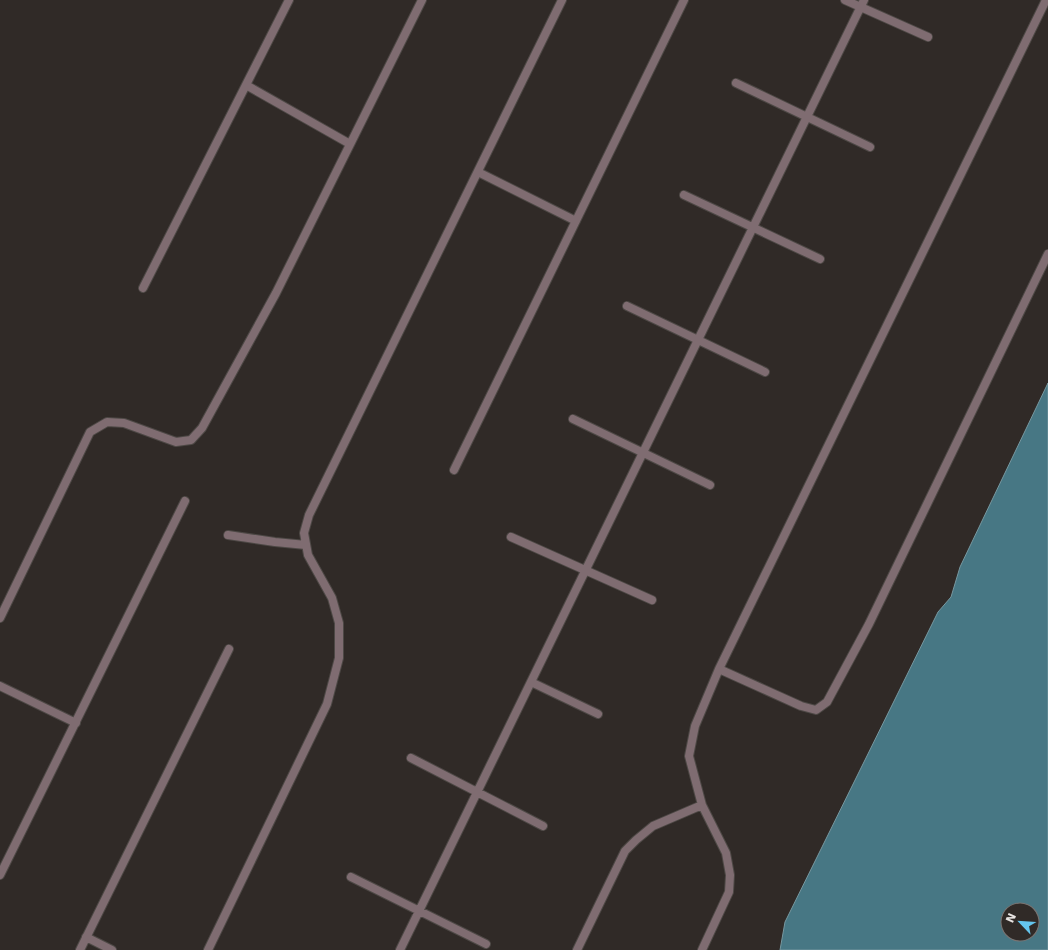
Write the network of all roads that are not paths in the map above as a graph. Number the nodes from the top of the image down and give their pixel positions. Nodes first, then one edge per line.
1 (289, 0) edge
2 (422, 0) edge
3 (562, 0) edge
4 (684, 0) edge
5 (845, 0) edge
6 (1046, 0) edge
7 (862, 4) edge
8 (928, 37) dead end
9 (736, 83) dead end
10 (246, 86) junction
11 (807, 117) junction
12 (350, 144) junction
13 (870, 147) dead end
14 (478, 172) junction
15 (684, 195) dead end
16 (576, 221) junction
17 (753, 228) junction
18 (1048, 254) edge
19 (820, 260) dead end
20 (143, 288) dead end
21 (627, 306) dead end
22 (698, 340) junction
23 (765, 372) dead end
24 (573, 419) dead end
25 (643, 452) junction
26 (454, 470) dead end
27 (710, 485) dead end
28 (185, 501) dead end
29 (228, 535) dead end
30 (511, 537) dead end
31 (306, 544) junction
32 (585, 571) junction
33 (652, 600) dead end
34 (0, 618) edge
35 (229, 649) dead end
36 (719, 669) junction
37 (531, 682) junction
38 (0, 686) edge
39 (598, 714) dead end
40 (76, 723) junction
41 (411, 758) dead end
42 (477, 792) junction
43 (702, 805) junction
44 (543, 826) dead end
45 (0, 875) edge
46 (352, 877) dead end
47 (419, 910) junction
48 (86, 937) junction
49 (486, 944) dead end
50 (80, 950) edge
51 (112, 950) edge
52 (208, 950) edge
53 (400, 950) edge
54 (578, 950) edge
55 (702, 950) edge

1 - 10 street
2 - 12 street
3 - 14 street
4 - 16 street
5 - 7 street
6 - 36 street
7 - 8 street
7 - 11 street
9 - 11 street
10 - 12 street
10 - 20 street
11 - 13 street
11 - 17 street
12 - 34 street
14 - 16 street
14 - 31 street
15 - 17 street
16 - 26 street
17 - 19 street
17 - 22 street
18 - 36 street
21 - 22 street
22 - 23 street
22 - 25 street
24 - 25 street
25 - 27 street
25 - 32 street
28 - 40 street
29 - 31 street
30 - 32 street
31 - 52 street
32 - 33 street
32 - 37 street
35 - 48 street
36 - 43 street
37 - 39 street
37 - 42 street
38 - 40 street
40 - 45 street
41 - 42 street
42 - 44 street
42 - 47 street
43 - 54 street
43 - 55 street
46 - 47 street
47 - 49 street
47 - 53 street
48 - 50 street
48 - 51 street

